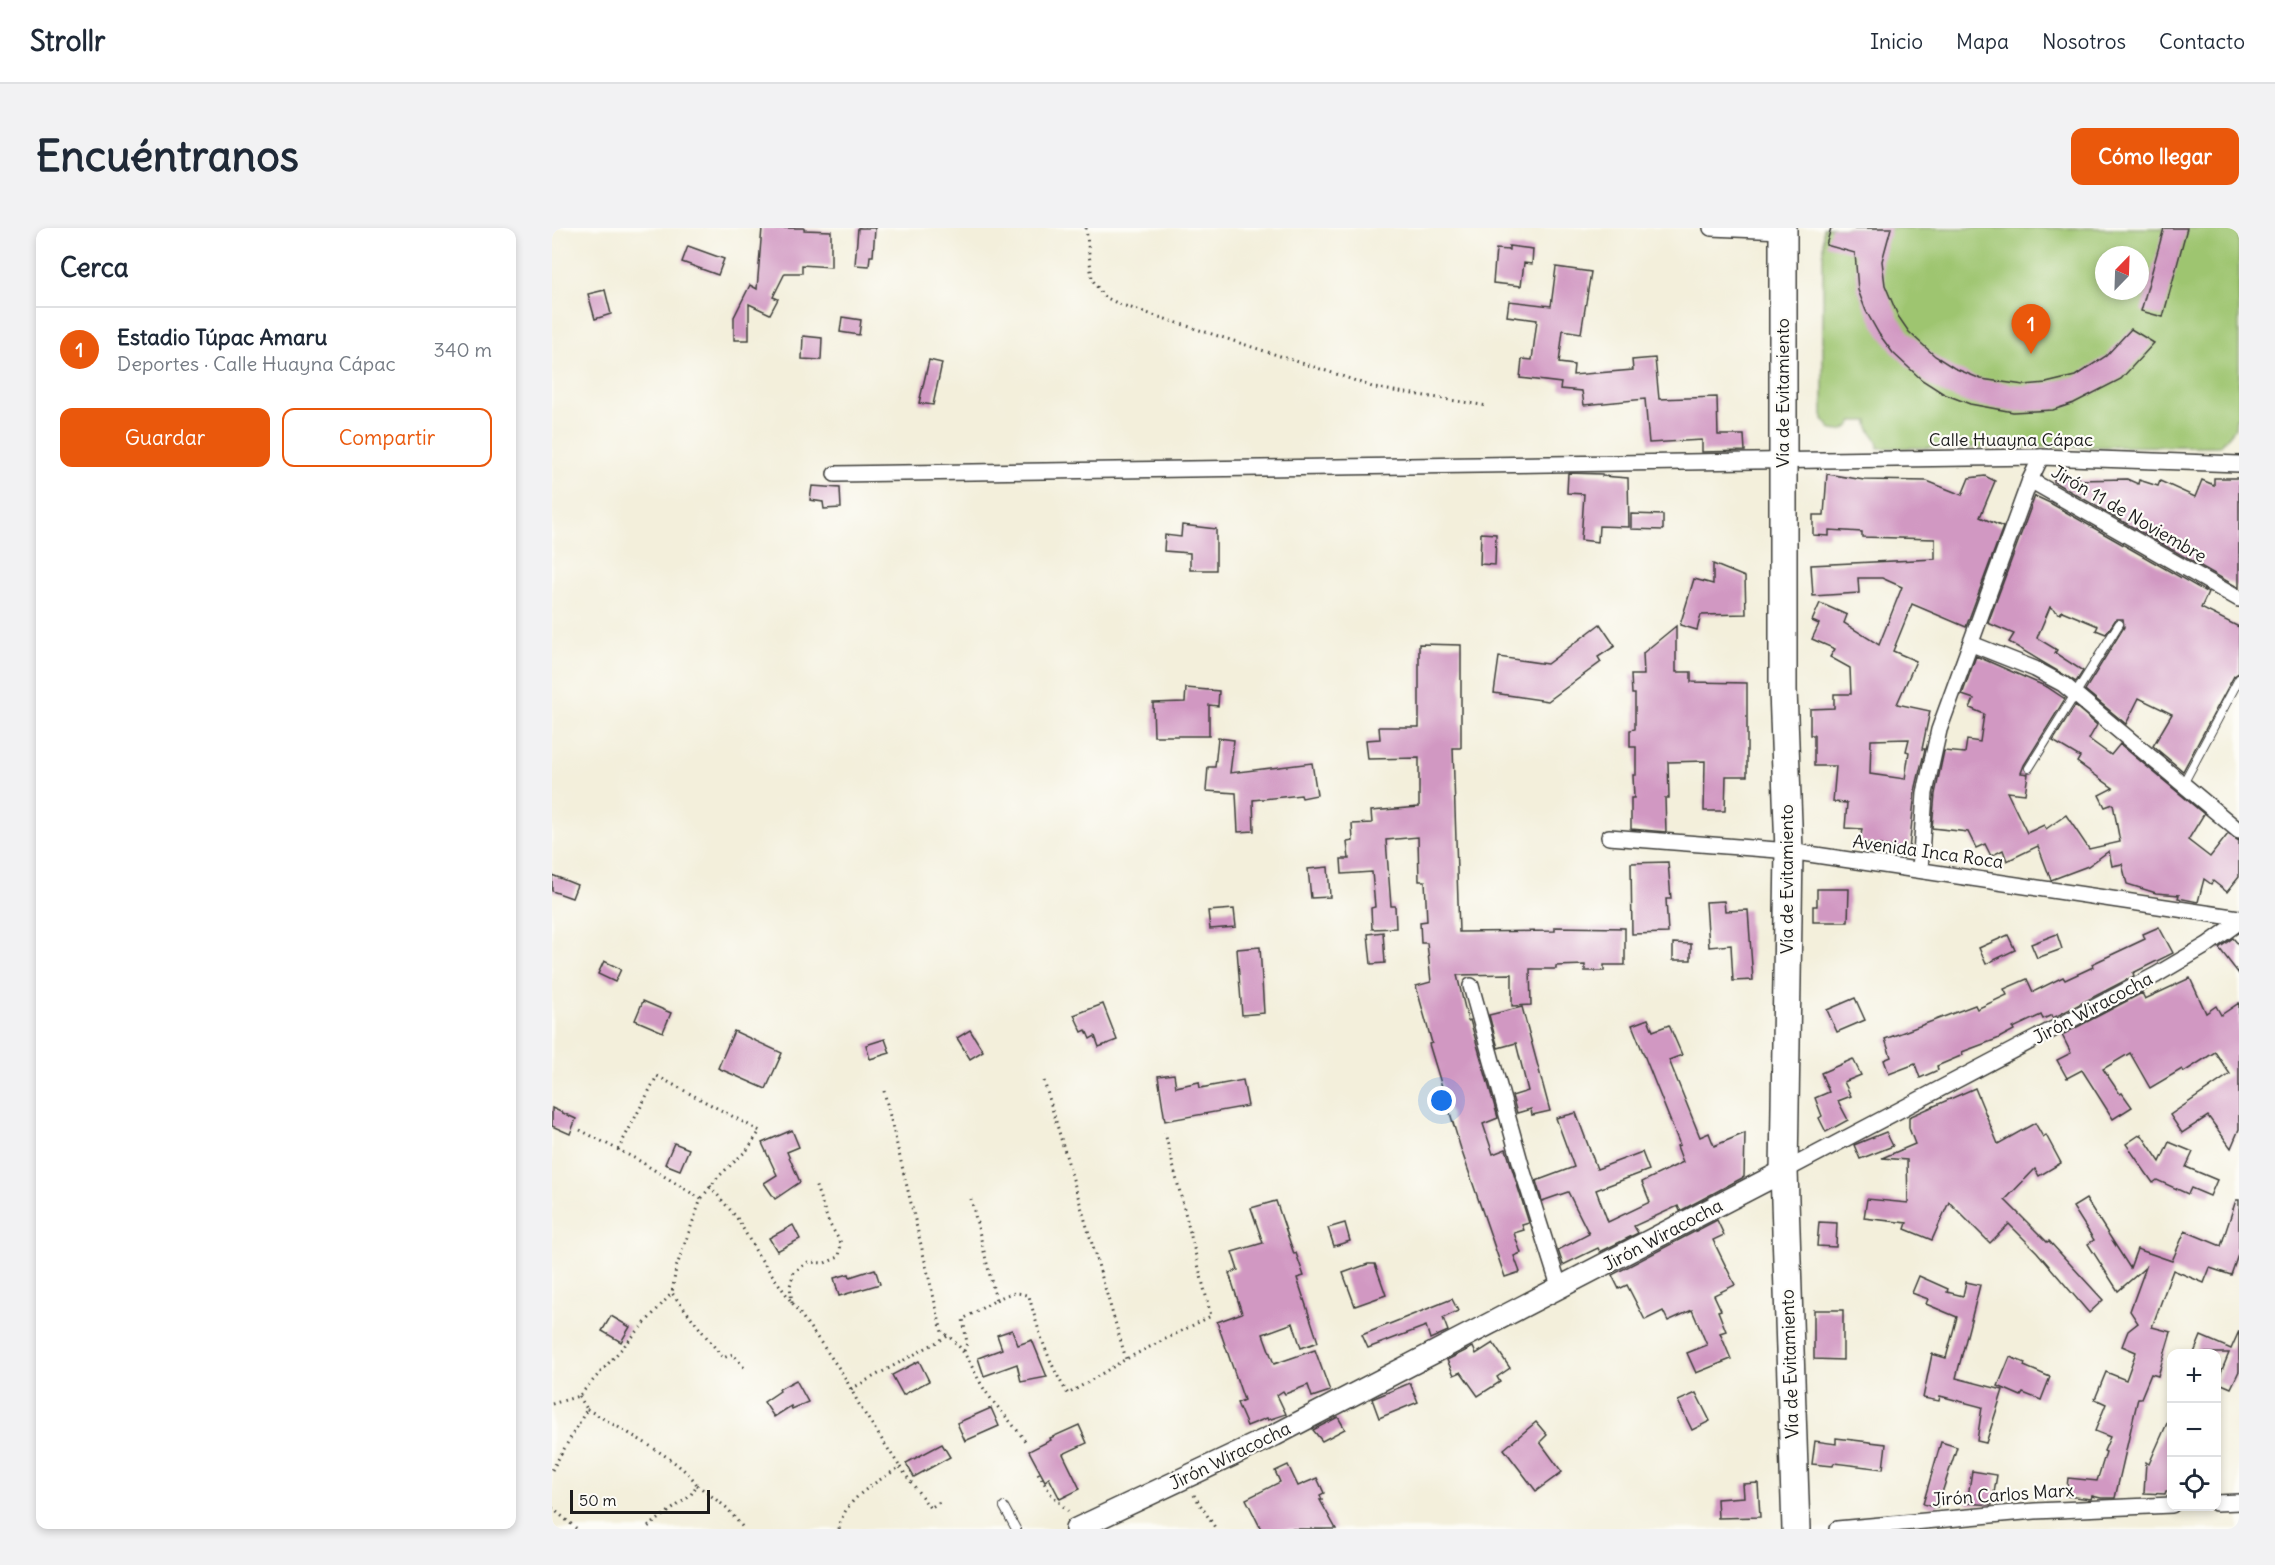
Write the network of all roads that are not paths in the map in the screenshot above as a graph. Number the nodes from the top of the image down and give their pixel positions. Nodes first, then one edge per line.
1 (1711, 228) edge
2 (1783, 229) edge
3 (2041, 457) junction
4 (1783, 460) junction
5 (2239, 464) edge
6 (835, 474) dead end
7 (2030, 480) junction
8 (2239, 599) edge
9 (2119, 624) dead end
10 (1972, 644) junction
11 (2239, 679) edge
12 (2075, 694) junction
13 (2029, 768) dead end
14 (2183, 784) junction
15 (2239, 831) edge
16 (1609, 837) dead end
17 (1789, 852) junction
18 (1920, 870) junction
19 (2239, 920) edge
20 (1471, 986) dead end
21 (1784, 1171) junction
22 (1560, 1288) junction
23 (2239, 1502) edge
24 (2221, 1503) edge
25 (2167, 1505) edge
26 (1004, 1507) dead end
27 (1078, 1528) edge
28 (1016, 1529) edge
29 (1796, 1529) edge
30 (1838, 1529) edge

1 - 2 street
2 - 4 highway, Vía de Evitamiento
3 - 4 street, Calle Huayna Cápac
3 - 5 street, Calle Huayna Cápac
3 - 7 street
4 - 6 street, Calle Huayna Cápac
4 - 17 highway, Vía de Evitamiento
7 - 8 street, Jirón 11 de Noviembre
7 - 10 street
9 - 12 lane
10 - 12 street
10 - 18 street
11 - 14 lane
12 - 13 lane
12 - 14 street
14 - 15 street
16 - 17 street, Avenida Inca Roca
17 - 18 street, Avenida Inca Roca
17 - 21 highway, Vía de Evitamiento
18 - 19 street, Avenida Inca Roca
19 - 21 street, Jirón Wiracocha
20 - 22 street
21 - 22 street, Jirón Wiracocha
21 - 29 highway, Vía de Evitamiento
22 - 27 street, Jirón Wiracocha
23 - 24 street
25 - 30 street, Jirón Carlos Marx
26 - 28 lane

